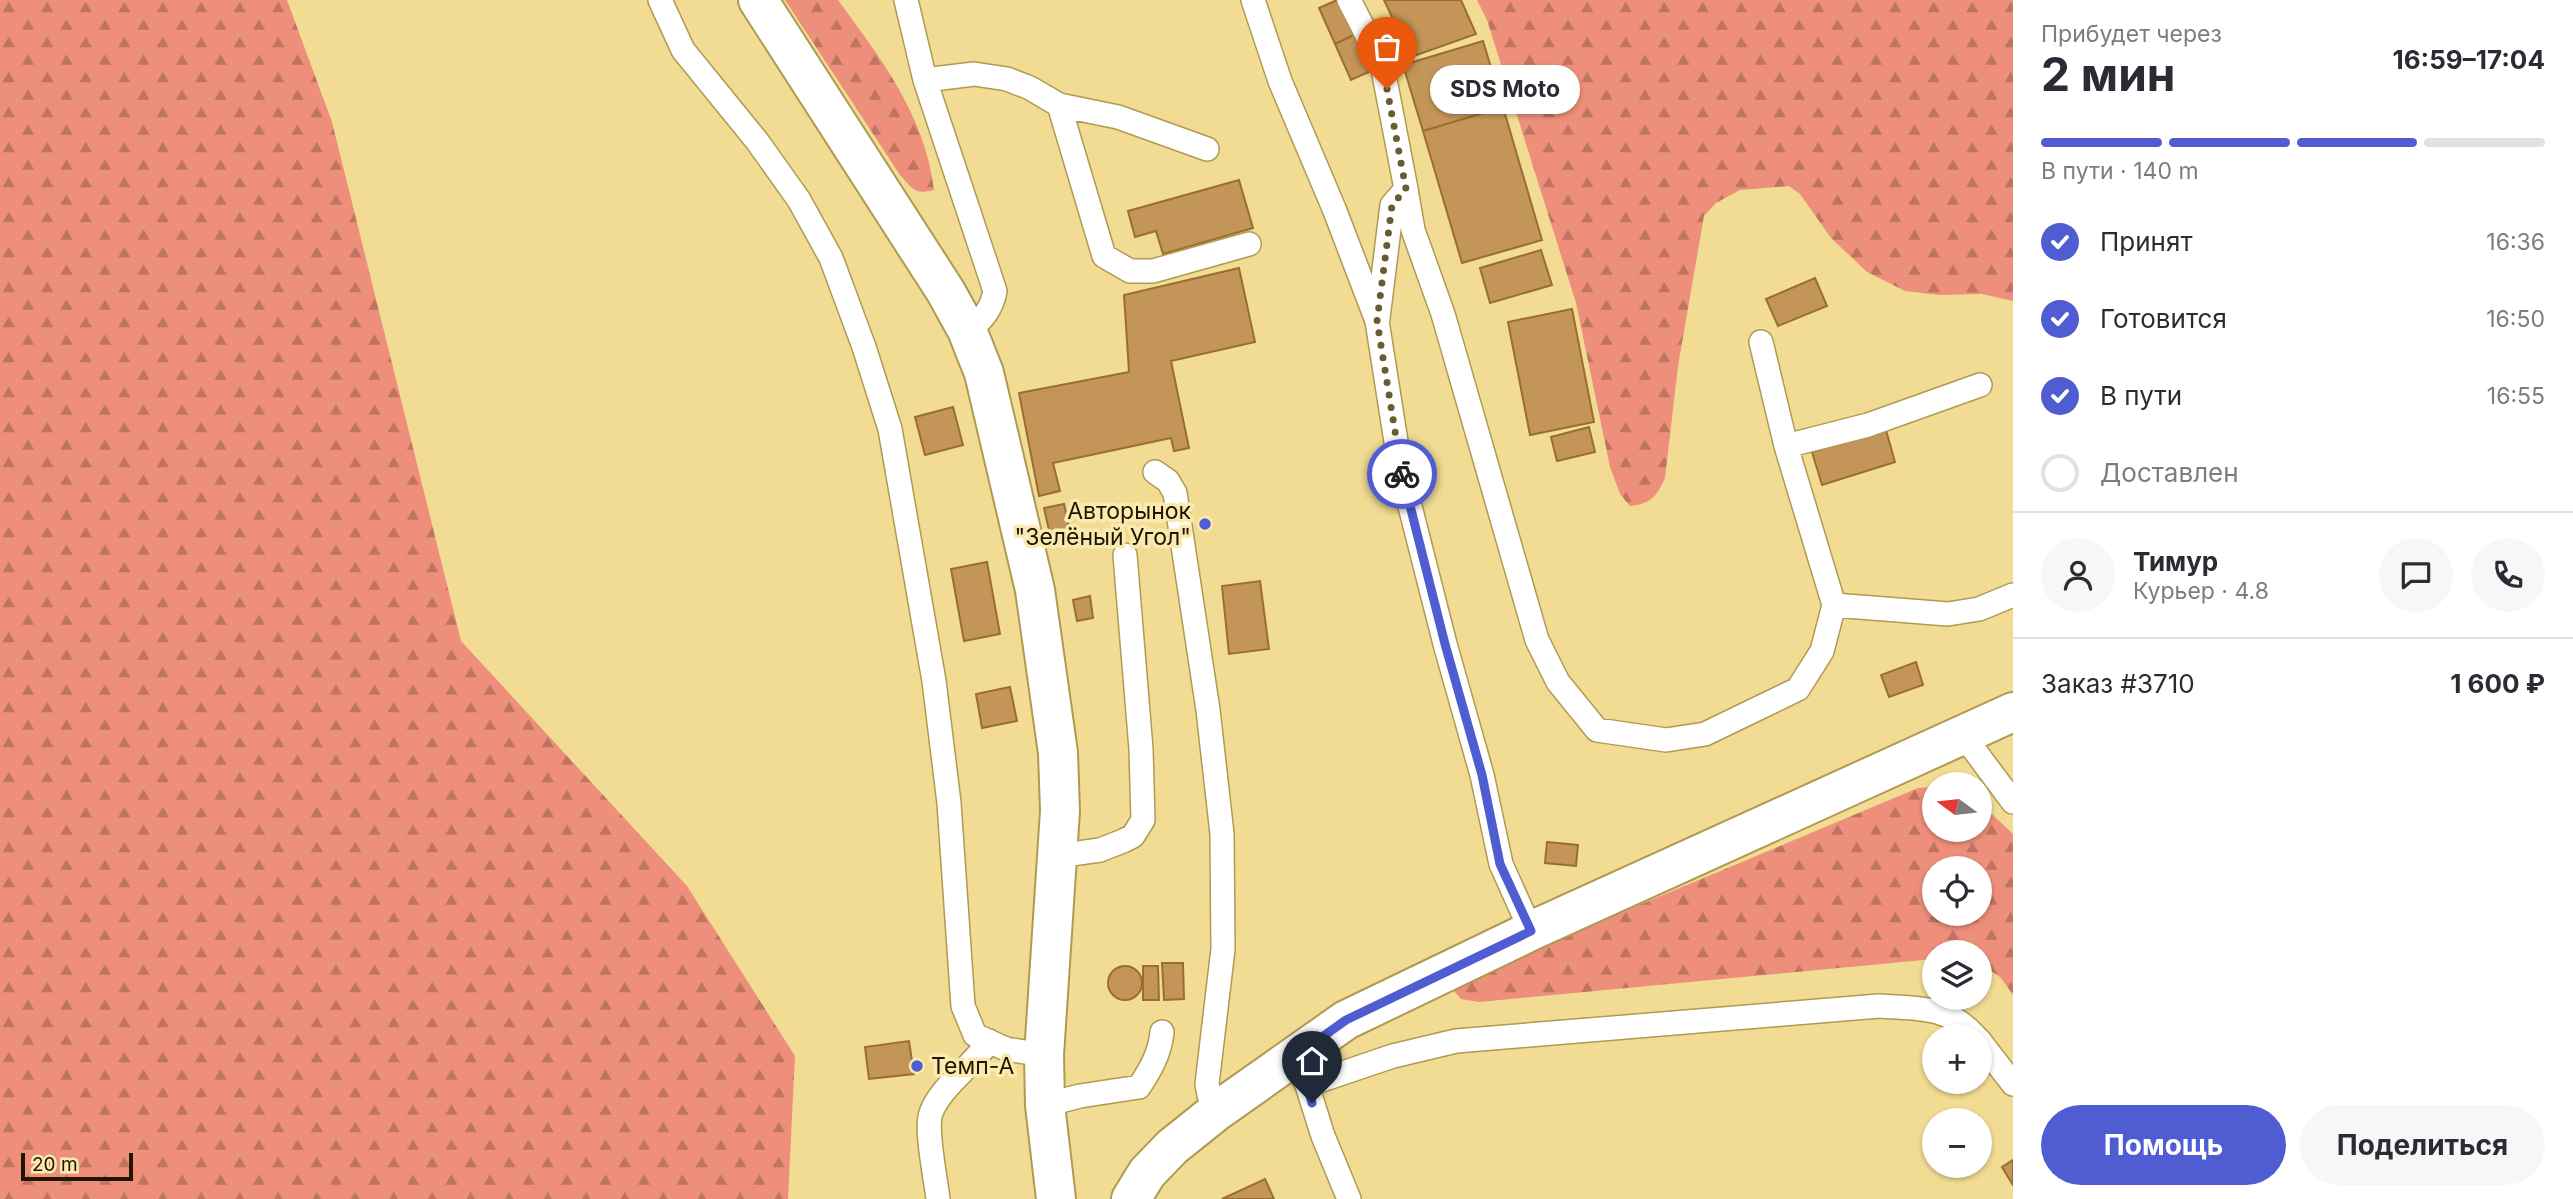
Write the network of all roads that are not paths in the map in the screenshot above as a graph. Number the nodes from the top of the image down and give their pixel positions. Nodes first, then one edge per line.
1 (660, 0) edge
2 (758, 0) edge
3 (906, 0) edge
4 (1253, 0) edge
5 (1349, 0) edge
6 (925, 80) junction
7 (1059, 105) junction
8 (1207, 149) dead end
9 (1406, 189) junction
10 (1249, 244) dead end
11 (1377, 321) junction
12 (967, 330) junction
13 (1761, 342) dead end
14 (1980, 385) dead end
15 (1786, 446) junction
16 (1154, 472) dead end
17 (1125, 555) dead end
18 (2013, 595) edge
19 (1834, 605) junction
20 (2013, 712) edge
21 (1963, 736) junction
22 (2013, 802) edge
23 (1057, 856) junction
24 (1531, 931) junction
25 (1965, 1024) edge
26 (1162, 1032) dead end
27 (989, 1041) junction
28 (1044, 1055) junction
29 (1992, 1057) edge
30 (1300, 1071) junction
31 (2013, 1084) edge
32 (1045, 1105) junction
33 (1217, 1111) junction
34 (938, 1199) edge
35 (1056, 1199) edge
36 (1131, 1199) edge
37 (1349, 1199) edge

1 - 27 lane
2 - 12 street
3 - 6 lane
4 - 11 lane
5 - 9 lane
6 - 7 lane
6 - 12 lane
7 - 8 lane
7 - 10 lane
9 - 11 lane
9 - 19 lane
11 - 24 lane
12 - 23 street
13 - 15 lane
14 - 15 lane
15 - 19 lane
16 - 33 lane
17 - 23 lane
18 - 19 lane
20 - 21 street
21 - 22 lane
21 - 24 street
23 - 28 street
24 - 30 street
25 - 30 lane
26 - 32 lane
27 - 28 lane
27 - 34 lane
28 - 32 street
29 - 31 lane
30 - 33 street
30 - 37 lane
32 - 35 street
33 - 36 street

